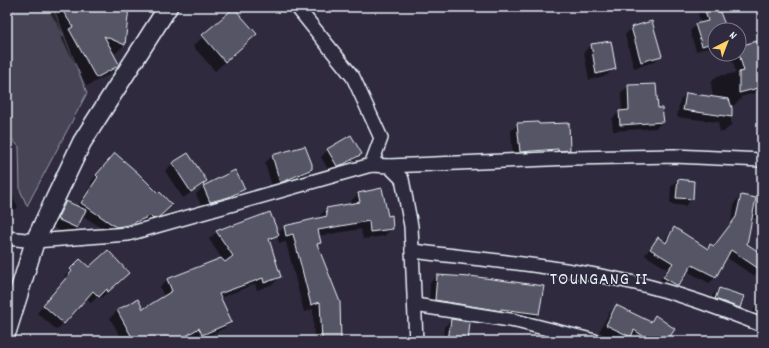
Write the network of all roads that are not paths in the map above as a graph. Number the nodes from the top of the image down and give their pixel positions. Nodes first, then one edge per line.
1 (168, 7) edge
2 (297, 7) edge
3 (762, 160) edge
4 (371, 165) junction
5 (389, 166) junction
6 (7, 238) edge
7 (35, 241) junction
8 (412, 251) junction
9 (415, 305) junction
10 (762, 326) edge
11 (7, 331) edge
12 (416, 341) edge
13 (595, 341) edge

1 - 7 street
2 - 4 street
3 - 5 street
4 - 5 street
4 - 7 street
5 - 8 street
6 - 7 street
7 - 11 street
8 - 9 street
8 - 10 street
9 - 12 street
9 - 13 street

